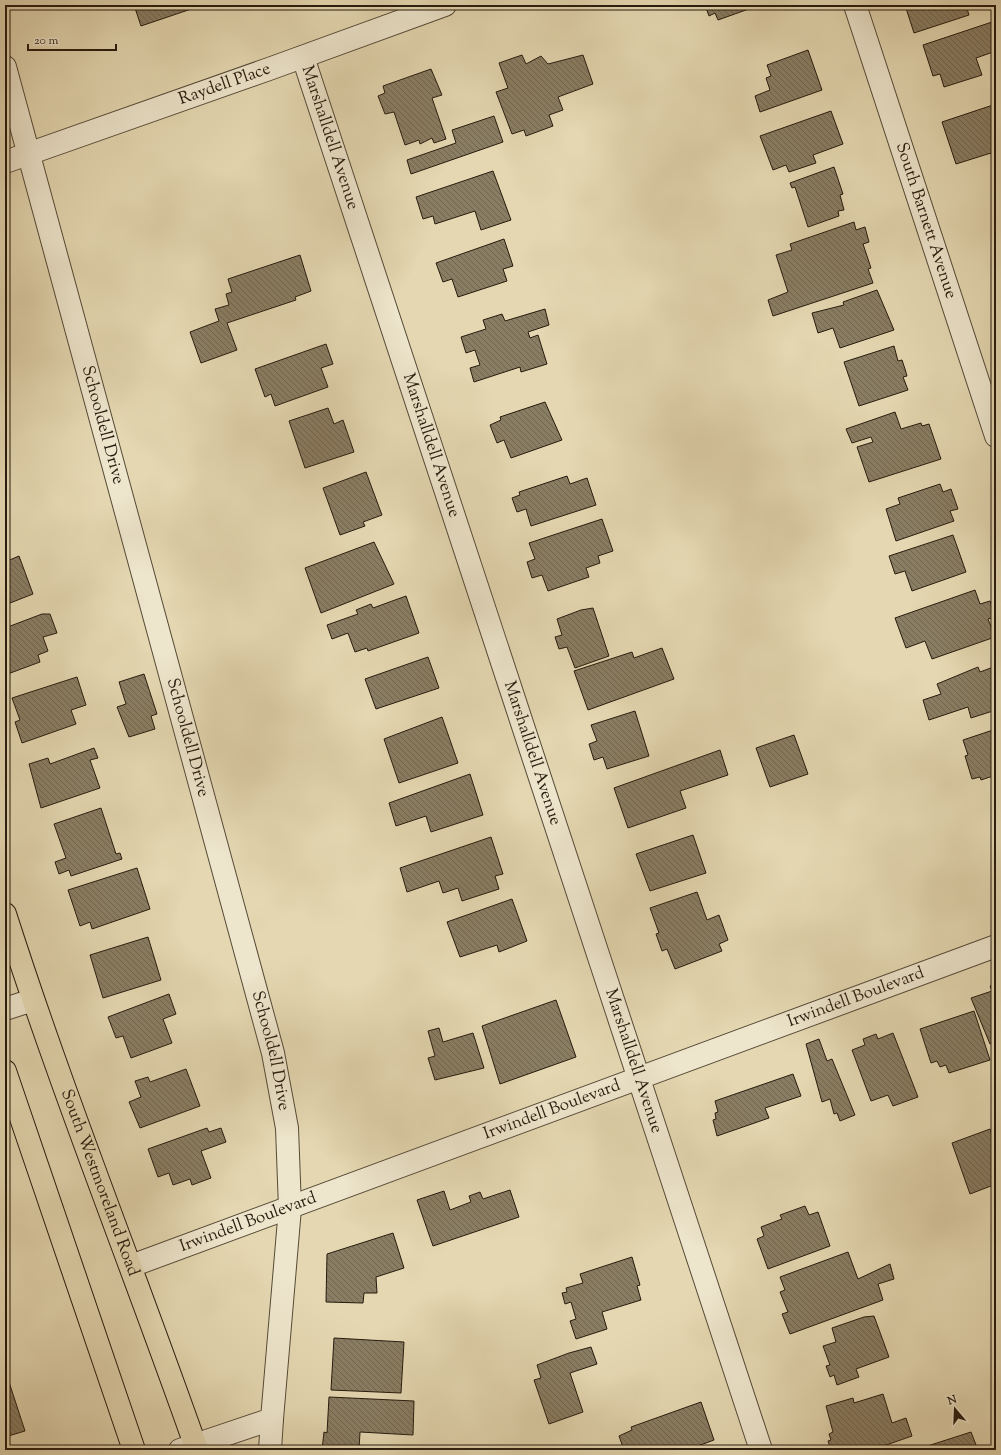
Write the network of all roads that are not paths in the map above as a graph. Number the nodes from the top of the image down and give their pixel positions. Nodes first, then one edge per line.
1 (445, 5) edge
2 (855, 5) edge
3 (303, 57) junction
4 (5, 67) edge
5 (29, 153) junction
6 (5, 162) edge
7 (996, 436) edge
8 (5, 914) edge
9 (996, 946) edge
10 (32, 1000) junction
11 (5, 1009) edge
12 (5, 1072) edge
13 (638, 1078) junction
14 (290, 1208) junction
15 (131, 1266) junction
16 (272, 1419) junction
17 (190, 1448) edge
18 (134, 1450) edge
19 (270, 1450) edge
20 (761, 1450) edge

1 - 3 street, Raydell Place
2 - 7 street, South Barnett Avenue
3 - 5 street, Raydell Place
3 - 13 street, Marshalldell Avenue
4 - 5 street, Schooldell Drive
5 - 6 street, Raydell Place
5 - 14 street, Schooldell Drive
8 - 10 main road, South Westmoreland Road
9 - 13 street, Irwindell Boulevard
10 - 11 street
10 - 15 main road, South Westmoreland Road
12 - 18 main road
13 - 14 street, Irwindell Boulevard
13 - 20 street, Marshalldell Avenue
14 - 15 street, Irwindell Boulevard
14 - 16 street, Schooldell Drive
15 - 17 main road, South Westmoreland Road
16 - 17 street
16 - 19 street, Schooldell Drive

